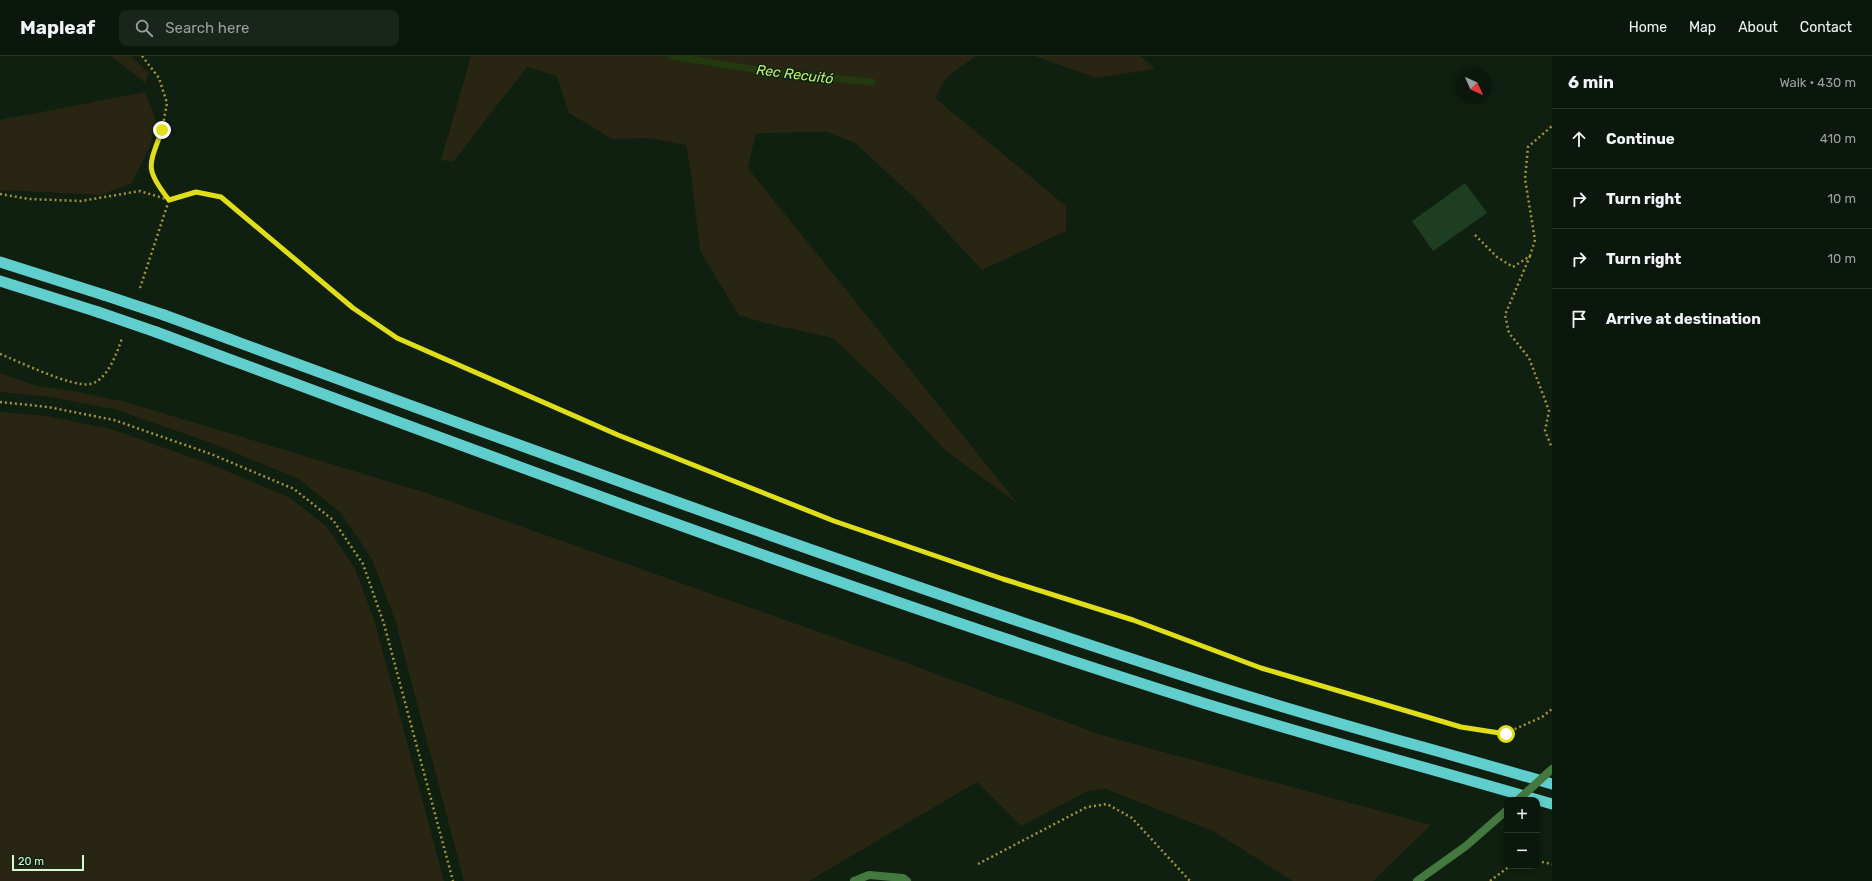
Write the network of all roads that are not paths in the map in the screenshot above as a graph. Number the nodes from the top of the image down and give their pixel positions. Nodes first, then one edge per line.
1 (0, 262) edge
2 (0, 281) edge
3 (1552, 769) edge
4 (1552, 784) edge
5 (1521, 797) edge
6 (1552, 804) edge
7 (1504, 813) edge
8 (854, 881) edge
9 (907, 881) edge
10 (1417, 881) edge

1 - 4 highway, bridge
2 - 6 highway, bridge
3 - 5 street, bridge
7 - 10 street
8 - 9 street

